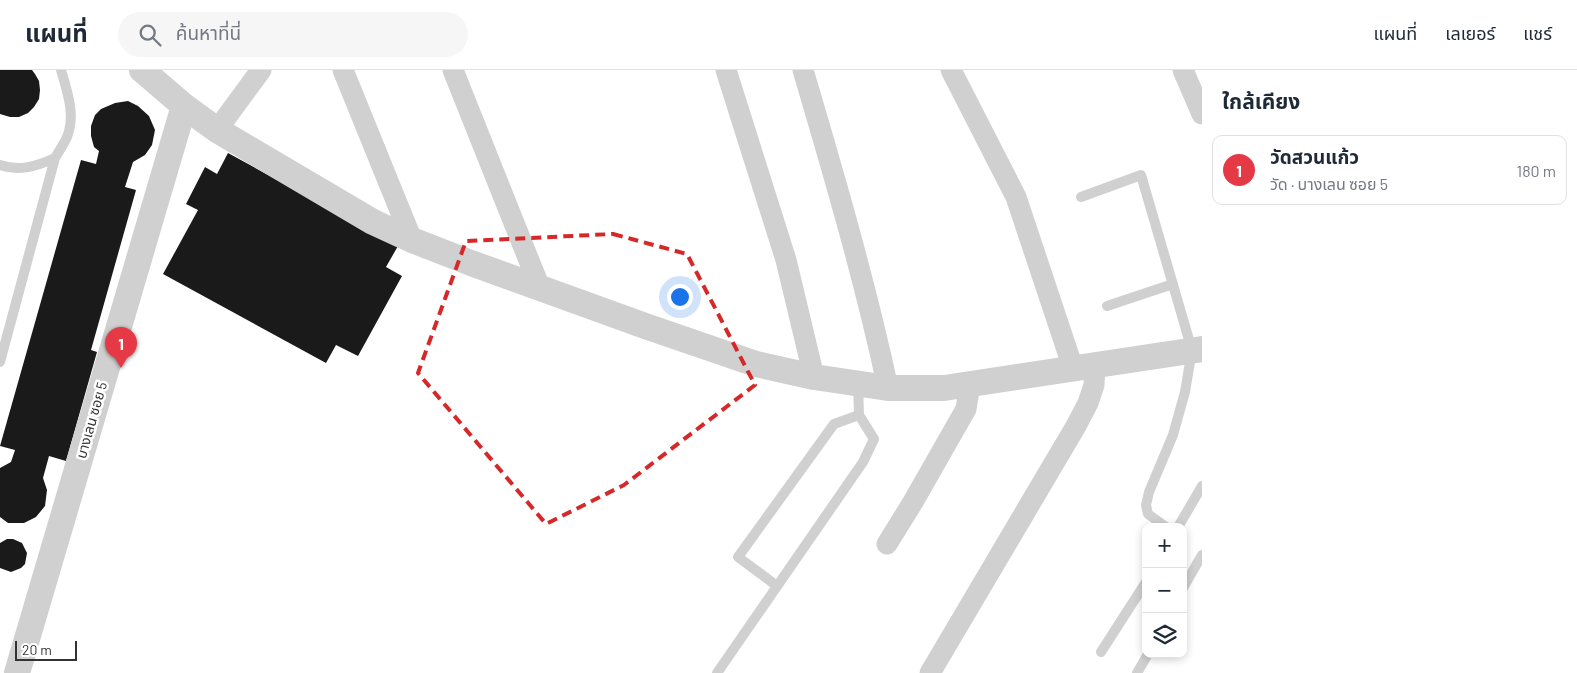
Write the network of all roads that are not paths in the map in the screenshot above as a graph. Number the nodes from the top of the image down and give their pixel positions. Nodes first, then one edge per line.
1 (61, 70) edge
2 (142, 70) edge
3 (261, 70) edge
4 (343, 70) edge
5 (453, 70) edge
6 (726, 70) edge
7 (802, 70) edge
8 (951, 70) edge
9 (1183, 70) edge
10 (184, 106) junction
11 (1202, 114) edge
12 (218, 130) junction
13 (55, 158) junction
14 (0, 165) edge
15 (1081, 197) dead end
16 (412, 240) junction
17 (1173, 284) junction
18 (540, 288) junction
19 (1107, 306) dead end
20 (1197, 349) edge
21 (0, 362) edge
22 (1084, 367) junction
23 (814, 377) junction
24 (858, 384) junction
25 (970, 384) junction
26 (888, 388) junction
27 (859, 415) junction
28 (1202, 486) edge
29 (1160, 523) edge
30 (1180, 523) edge
31 (887, 544) dead end
32 (1202, 555) edge
33 (1187, 581) edge
34 (777, 586) junction
35 (1142, 588) edge
36 (1102, 652) dead end
37 (1146, 658) edge
38 (17, 673) edge
39 (717, 673) edge
40 (930, 673) edge
41 (1138, 673) edge

1 - 13 lane
2 - 10 street
3 - 12 street
4 - 16 street
5 - 18 street
6 - 23 street
7 - 26 street
8 - 22 street
9 - 11 street
10 - 12 street
10 - 38 street, บางเลน ซอย 5
12 - 16 street
13 - 14 lane
13 - 21 lane
15 - 17 lane
16 - 18 street
17 - 19 lane
17 - 20 lane
18 - 23 street
20 - 22 street
20 - 29 lane
22 - 25 street
22 - 40 street
23 - 24 street
24 - 26 street
24 - 27 lane
25 - 26 street
25 - 31 street
27 - 34 lane
27 - 34 lane
28 - 30 lane
32 - 33 lane
34 - 39 lane
35 - 36 lane
37 - 41 lane

